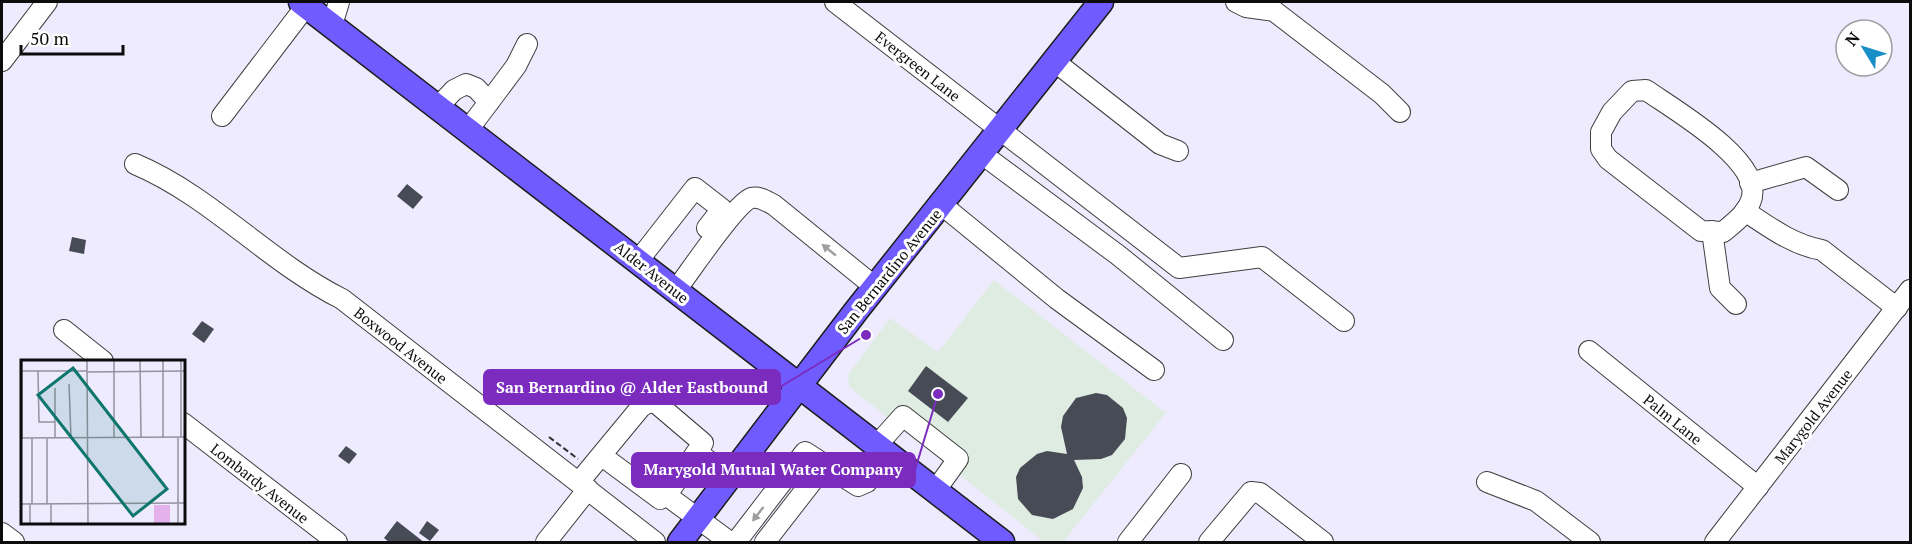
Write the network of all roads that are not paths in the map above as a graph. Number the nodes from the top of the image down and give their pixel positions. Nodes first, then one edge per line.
1 (47, 2) edge
2 (339, 2) edge
3 (835, 2) edge
4 (1101, 2) edge
5 (1236, 2) edge
6 (304, 4) edge
7 (332, 25) junction
8 (527, 44) dead end
9 (2, 61) edge
10 (1054, 61) junction
11 (489, 102) junction
12 (438, 107) junction
13 (1400, 112) dead end
14 (222, 116) dead end
15 (468, 130) junction
16 (1001, 130) junction
17 (1178, 151) dead end
18 (982, 154) junction
19 (135, 164) dead end
20 (1750, 183) junction
21 (1838, 190) dead end
22 (942, 205) junction
23 (1746, 212) junction
24 (1712, 231) junction
25 (638, 261) junction
26 (671, 286) junction
27 (875, 287) junction
28 (1911, 290) edge
29 (1736, 304) dead end
30 (1894, 312) junction
31 (1344, 321) dead end
32 (64, 330) dead end
33 (1223, 340) dead end
34 (1589, 351) dead end
35 (102, 360) edge
36 (1154, 370) dead end
37 (800, 384) junction
38 (184, 424) edge
39 (882, 450) junction
40 (698, 453) junction
41 (824, 466) junction
42 (589, 473) junction
43 (1181, 474) dead end
44 (730, 477) junction
45 (1487, 482) dead end
46 (1758, 487) junction
47 (935, 491) junction
48 (666, 495) junction
49 (699, 518) junction
50 (2, 533) edge
51 (14, 543) edge
52 (337, 543) edge
53 (546, 543) edge
54 (655, 543) edge
55 (680, 543) edge
56 (730, 543) edge
57 (736, 543) edge
58 (765, 543) edge
59 (1002, 543) edge
60 (1128, 543) edge
61 (1209, 543) edge
62 (1323, 543) edge
63 (1590, 543) edge
64 (1715, 543) edge

1 - 9 street
2 - 7 street
3 - 16 street, Evergreen Lane
4 - 10 main road, San Bernardino Avenue
5 - 13 street
6 - 7 main road, Alder Avenue
6 - 14 street
7 - 12 main road, Alder Avenue
8 - 11 street
10 - 16 main road, San Bernardino Avenue
10 - 17 street
11 - 12 street
11 - 15 street
12 - 15 main road, Alder Avenue
15 - 25 main road, Alder Avenue
16 - 18 main road, San Bernardino Avenue
16 - 31 street, Evergreen Lane
18 - 22 main road, San Bernardino Avenue
18 - 33 street
19 - 42 street, Boxwood Avenue
20 - 21 street
20 - 23 street
20 - 24 street
22 - 27 main road, San Bernardino Avenue
22 - 36 street
23 - 24 street
23 - 30 street
24 - 29 street
25 - 26 main road, Alder Avenue
25 - 26 street
27 -> 26 street
26 - 37 main road, Alder Avenue
27 - 37 main road, San Bernardino Avenue
28 - 30 street, Marygold Avenue
30 - 46 street, Marygold Avenue
32 - 35 street
34 - 46 street, Palm Lane
37 - 39 main road, Alder Avenue
37 - 44 main road, San Bernardino Avenue
38 - 52 street, Lombardy Avenue
39 - 41 street
39 - 47 main road, Alder Avenue
39 - 47 street
40 - 42 street
40 - 44 street
40 - 48 street
41 -> 57 street
41 - 58 street
42 - 48 street
42 - 53 street
42 - 54 street, Boxwood Avenue
43 - 60 street
44 - 49 main road, San Bernardino Avenue
45 - 63 street
46 - 64 street, Marygold Avenue
47 - 59 main road, Alder Avenue
48 - 49 street
49 - 55 main road, San Bernardino Avenue
49 - 56 street
50 - 51 street
61 - 62 street

